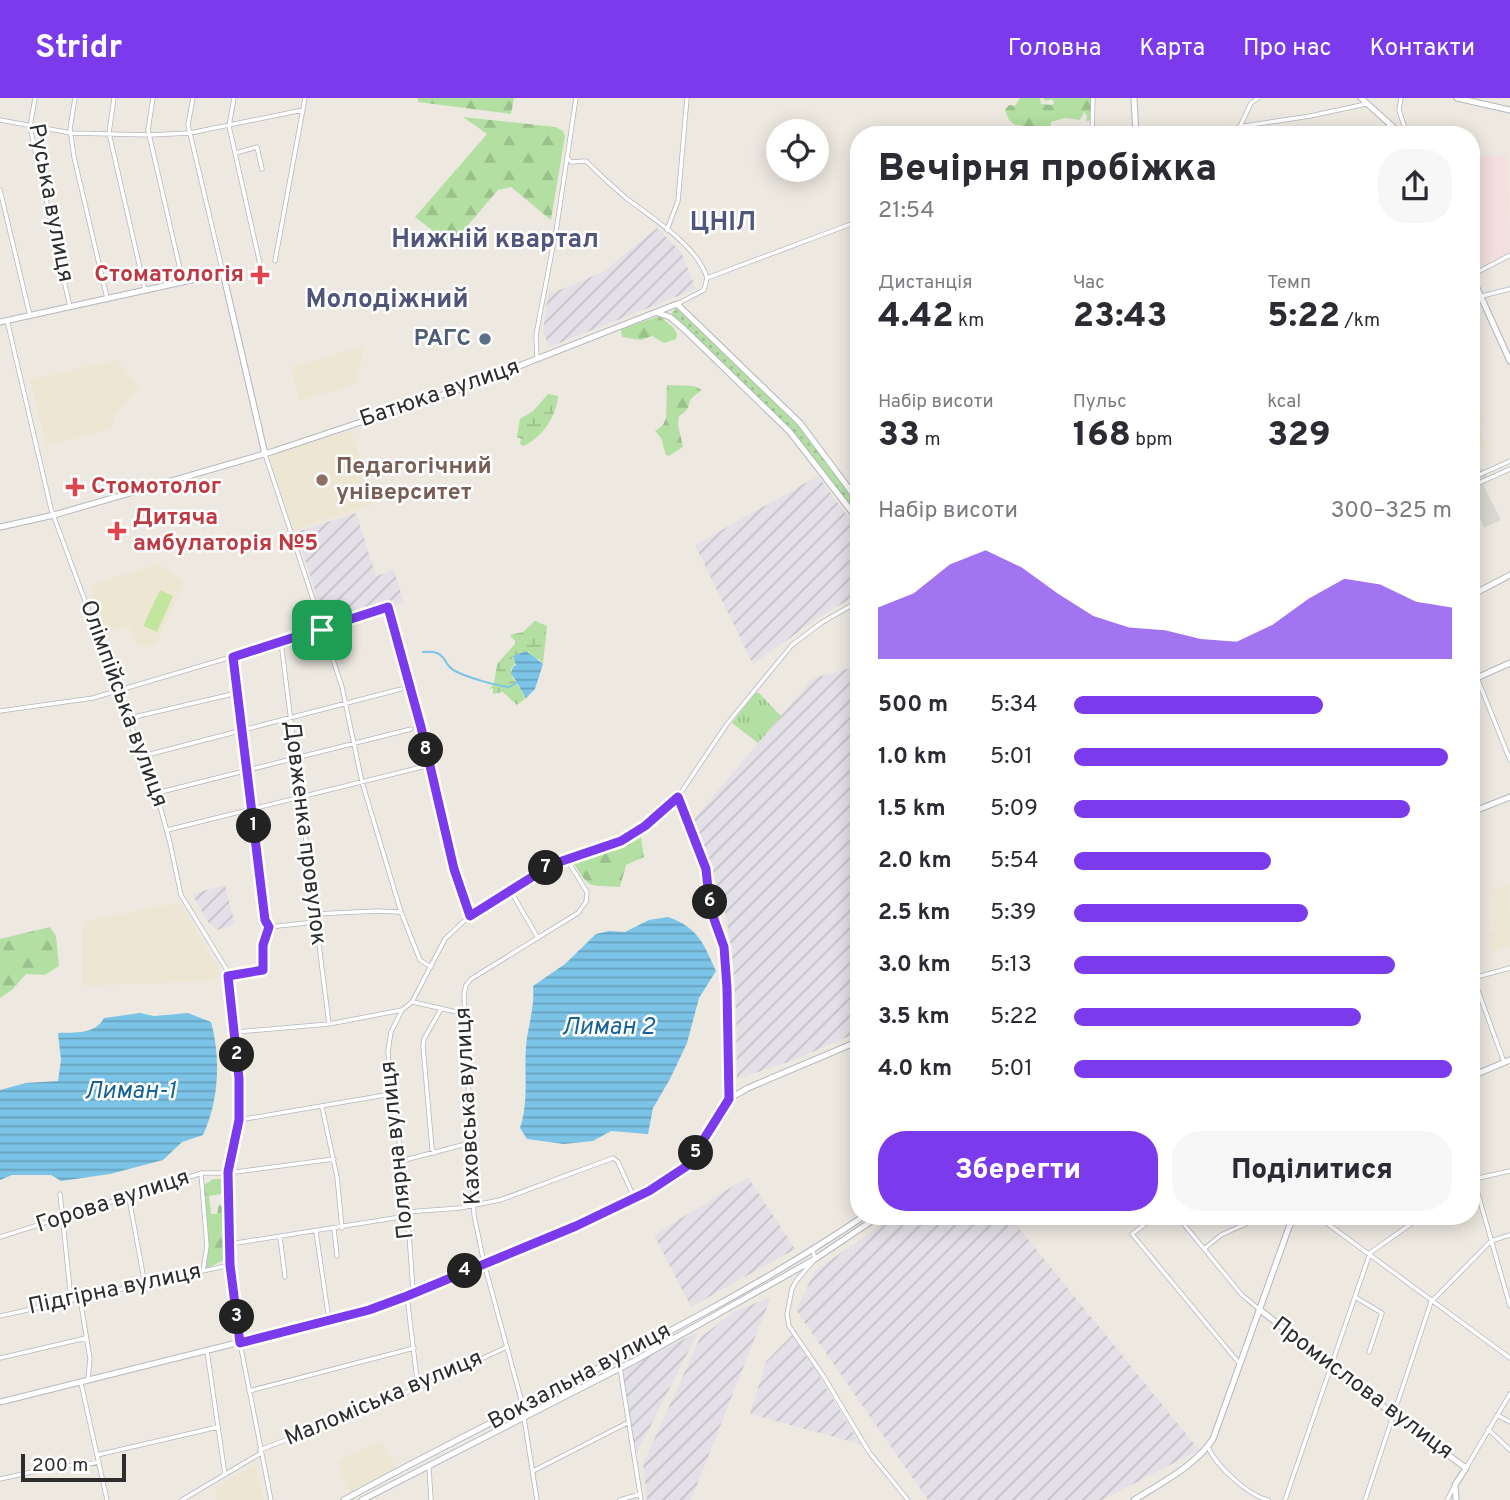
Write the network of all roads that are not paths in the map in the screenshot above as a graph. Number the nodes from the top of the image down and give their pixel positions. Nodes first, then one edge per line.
1 (35, 98) edge
2 (75, 98) edge
3 (114, 98) edge
4 (153, 98) edge
5 (193, 98) edge
6 (234, 98) edge
7 (305, 98) edge
8 (576, 98) edge
9 (687, 98) edge
10 (1093, 98) edge
11 (1134, 98) edge
12 (1258, 98) edge
13 (1361, 98) edge
14 (1401, 98) edge
15 (1457, 98) edge
16 (1482, 101) edge
17 (1366, 104) junction
18 (303, 110) junction
19 (1510, 110) edge
20 (0, 120) edge
21 (1390, 125) edge
22 (229, 126) junction
23 (1092, 126) edge
24 (1136, 126) edge
25 (1239, 126) edge
26 (1245, 126) edge
27 (1403, 126) edge
28 (30, 127) junction
29 (71, 133) junction
30 (109, 133) junction
31 (190, 133) junction
32 (150, 135) junction
33 (235, 153) junction
34 (567, 157) junction
35 (262, 169) dead end
36 (0, 190) edge
37 (850, 224) edge
38 (667, 230) junction
39 (1510, 255) edge
40 (275, 261) dead end
41 (260, 264) dead end
42 (1480, 271) edge
43 (223, 274) junction
44 (707, 278) junction
45 (183, 282) junction
46 (1510, 289) edge
47 (145, 290) junction
48 (1481, 296) joint
49 (107, 298) junction
50 (677, 304) junction
51 (70, 307) junction
52 (658, 313) junction
53 (30, 316) junction
54 (3, 321) edge
55 (537, 360) junction
56 (1510, 361) edge
57 (265, 454) junction
58 (1510, 461) edge
59 (1510, 469) edge
60 (1480, 474) edge
61 (1480, 482) edge
62 (850, 490) edge
63 (850, 509) edge
64 (54, 515) junction
65 (0, 527) edge
66 (1510, 575) edge
67 (1480, 591) edge
68 (850, 606) edge
69 (322, 630) junction
70 (281, 642) junction
71 (233, 657) junction
72 (1510, 663) edge
73 (1480, 676) edge
74 (401, 688) dead end
75 (120, 691) junction
76 (238, 692) junction
77 (1480, 692) edge
78 (345, 703) junction
79 (0, 711) edge
80 (130, 718) junction
81 (290, 718) junction
82 (411, 729) dead end
83 (242, 730) junction
84 (353, 744) junction
85 (143, 756) junction
86 (295, 758) junction
87 (1510, 760) edge
88 (422, 767) dead end
89 (247, 770) junction
90 (362, 782) junction
91 (157, 793) junction
92 (300, 797) junction
93 (678, 797) junction
94 (1510, 797) edge
95 (252, 809) junction
96 (1480, 809) edge
97 (167, 830) junction
98 (568, 860) junction
99 (510, 890) junction
100 (401, 912) junction
101 (315, 914) junction
102 (470, 916) junction
103 (316, 922) junction
104 (269, 927) junction
105 (538, 938) junction
106 (430, 967) junction
107 (1510, 968) edge
108 (1480, 974) edge
109 (228, 976) junction
110 (1480, 995) edge
111 (412, 1002) junction
112 (441, 1009) junction
113 (402, 1010) junction
114 (465, 1014) junction
115 (328, 1024) junction
116 (236, 1032) junction
117 (850, 1045) edge
118 (1507, 1061) edge
119 (1480, 1073) edge
120 (391, 1094) junction
121 (729, 1099) junction
122 (322, 1107) junction
123 (239, 1120) junction
124 (471, 1142) junction
125 (435, 1153) junction
126 (334, 1159) junction
127 (401, 1161) junction
128 (1510, 1171) edge
129 (228, 1172) junction
130 (201, 1173) junction
131 (1480, 1178) edge
132 (60, 1194) dead end
133 (129, 1197) junction
134 (638, 1197) junction
135 (1480, 1204) edge
136 (474, 1205) junction
137 (407, 1214) junction
138 (62, 1219) junction
139 (851, 1225) edge
140 (865, 1225) edge
141 (1144, 1225) edge
142 (1184, 1225) edge
143 (1244, 1225) edge
144 (1290, 1225) edge
145 (1330, 1225) edge
146 (1409, 1225) edge
147 (342, 1228) junction
148 (334, 1229) junction
149 (316, 1232) junction
150 (1510, 1235) edge
151 (0, 1237) edge
152 (280, 1237) junction
153 (1491, 1241) junction
154 (230, 1244) junction
155 (1204, 1249) junction
156 (814, 1251) junction
157 (1370, 1253) junction
158 (337, 1256) dead end
159 (815, 1259) junction
160 (484, 1263) junction
161 (230, 1265) junction
162 (203, 1271) junction
163 (285, 1277) dead end
164 (145, 1285) junction
165 (414, 1293) junction
166 (407, 1296) junction
167 (1355, 1297) junction
168 (80, 1298) junction
169 (71, 1300) junction
170 (1432, 1302) junction
171 (1510, 1306) edge
172 (1259, 1309) junction
173 (0, 1316) edge
174 (328, 1320) junction
175 (86, 1338) junction
176 (240, 1343) junction
177 (414, 1348) junction
178 (507, 1348) junction
179 (207, 1351) junction
180 (1369, 1352) dead end
181 (0, 1358) edge
182 (1510, 1358) edge
183 (1239, 1363) junction
184 (1331, 1367) junction
185 (620, 1368) junction
186 (88, 1380) junction
187 (80, 1382) junction
188 (418, 1388) junction
189 (249, 1391) junction
190 (1510, 1394) edge
191 (0, 1402) edge
192 (523, 1408) junction
193 (1394, 1415) junction
194 (1497, 1415) junction
195 (523, 1417) junction
196 (629, 1422) junction
197 (1510, 1422) edge
198 (218, 1427) junction
199 (1488, 1429) junction
200 (1208, 1447) junction
201 (1510, 1450) edge
202 (261, 1452) junction
203 (97, 1455) junction
204 (99, 1461) junction
205 (429, 1466) junction
206 (1466, 1468) junction
207 (533, 1471) junction
208 (225, 1475) junction
209 (0, 1479) edge
210 (1455, 1485) junction
211 (640, 1494) junction
212 (107, 1500) edge
213 (182, 1500) edge
214 (271, 1500) edge
215 (344, 1500) edge
216 (362, 1500) edge
217 (431, 1500) edge
218 (537, 1500) edge
219 (620, 1500) edge
220 (641, 1500) edge
221 (908, 1500) edge
222 (1134, 1500) edge
223 (1268, 1500) edge
224 (1285, 1500) edge
225 (1365, 1500) edge
226 (1447, 1500) edge
227 (1456, 1500) edge

1 - 28 street, Руська вулиця
2 - 29 street
3 - 30 street
4 - 32 street
5 - 31 street
6 - 22 street
7 - 18 street
8 - 34 street
9 - 38 street
10 - 23 street
11 - 24 street
12 - 25 street
13 - 17 street
14 - 27 street
15 - 16 street
16 - 19 street
17 - 21 street
17 - 26 street
18 - 22 street
18 - 40 street
20 - 28 street
22 - 31 street
22 - 33 street
28 - 29 street
28 - 51 street, Руська вулиця
29 - 30 street
29 - 49 street
30 - 32 street
30 - 47 street
31 - 32 street
31 - 43 street
32 - 45 street
33 - 35 street
33 - 41 street
34 - 38 street
34 - 55 street
36 - 53 street
37 - 44 street, Батюка вулиця
38 - 44 street
39 - 42 street
43 - 45 street
43 - 57 street
44 - 50 street, Батюка вулиця
45 - 47 street
46 - 48 street
47 - 49 street
48 - 56 street
49 - 51 street
50 - 52 street, Батюка вулиця
50 - 62 street
51 - 53 street
52 - 55 street, Батюка вулиця
52 - 63 street
53 - 54 street
54 - 64 street, Олімпійська вулиця
55 - 57 street, Батюка вулиця
57 - 64 street, Батюка вулиця
57 - 69 street
58 - 60 street
59 - 61 street
64 - 65 street, Батюка вулиця
64 - 75 street, Олімпійська вулиця
66 - 67 street
68 - 93 street
69 - 70 street
69 - 78 street
69 - 102 street
70 - 71 street
70 - 81 street, Довженка провулок
71 - 75 street
71 - 76 street
72 - 73 street
74 - 78 street
75 - 79 street
75 - 80 street, Олімпійська вулиця
76 - 80 street
76 - 83 street
77 - 87 street
78 - 81 street
78 - 84 street
80 - 85 street, Олімпійська вулиця
81 - 83 street
81 - 86 street, Довженка провулок
82 - 84 street
83 - 85 street
83 - 89 street
84 - 86 street
84 - 90 street
85 - 91 street, Олімпійська вулиця
86 - 89 street
86 - 92 street, Довженка провулок
88 - 90 street
89 - 91 street
89 - 95 street
90 - 92 street
90 - 100 street
91 - 97 street, Олімпійська вулиця
92 - 95 street
92 - 101 street, Довженка провулок
93 - 98 street
93 - 121 street
94 - 96 street
95 - 97 street
95 - 104 street
97 - 109 street, Олімпійська вулиця
98 - 99 street
98 - 105 street, Каховська вулиця
99 - 102 street
99 - 105 street
100 - 101 street
100 - 106 street
101 - 103 street, Довженка провулок
102 - 106 street
103 - 104 street
103 - 115 street, Довженка провулок
104 - 109 street
105 - 114 street, Каховська вулиця
106 - 111 street
107 - 108 street
109 - 116 street, Олімпійська вулиця
110 - 118 street
111 - 112 street
111 - 113 street
112 - 114 street
112 - 125 street
113 - 115 street
113 - 120 street, Полярна вулиця
114 - 124 street, Каховська вулиця
115 - 116 street
116 - 123 street, Олімпійська вулиця
117 - 121 street
118 - 119 street
120 - 122 street
120 - 127 street, Полярна вулиця
121 - 134 street
122 - 123 street
122 - 126 street
123 - 129 street, Олімпійська вулиця
124 - 125 street
124 - 136 street, Каховська вулиця
125 - 127 street
126 - 129 street, Горова вулиця
126 - 147 street
127 - 137 street, Полярна вулиця
128 - 131 street
129 - 130 street, Горова вулиця
129 - 154 street, Олімпійська вулиця
130 - 133 street, Горова вулиця
130 - 162 street
132 - 138 street
133 - 138 street, Горова вулиця
133 - 164 street
134 - 136 street
134 - 160 street
135 - 153 street
136 - 137 street
136 - 160 street, Каховська вулиця
137 - 147 street
137 - 165 street, Полярна вулиця
138 - 151 street, Горова вулиця
138 - 169 street
139 - 156 street, Вокзальна вулиця
140 - 159 street, Вокзальна вулиця
141 - 183 street
142 - 155 street
143 - 155 street
144 - 172 street
145 - 157 street
146 - 157 street
147 - 148 street
148 - 149 street
148 - 158 street
149 - 152 street
149 - 174 street
150 - 153 street
152 - 154 street
152 - 163 street
153 - 170 street
153 - 171 street
154 - 161 street, Олімпійська вулиця
155 - 172 street
156 - 159 street
156 - 192 street, Вокзальна вулиця
157 - 167 street
157 - 170 street
159 - 185 street, Вокзальна вулиця
159 - 221 street
160 - 165 street
160 - 178 street, Каховська вулиця
161 - 162 street, Підгірна вулиця
161 - 176 street, Олімпійська вулиця
162 - 164 street, Підгірна вулиця
164 - 168 street, Підгірна вулиця
165 - 166 street
166 - 174 street
166 - 177 street
167 - 180 street
167 - 184 street
168 - 169 street, Підгірна вулиця
168 - 175 street
169 - 173 street, Підгірна вулиця
170 - 182 street
170 - 193 street
172 - 183 street
172 - 184 street, Промислова вулиця
174 - 176 street
175 - 181 street
175 - 186 street
176 - 179 street
176 - 189 street, Олімпійська вулиця
177 - 188 street
177 - 189 street
178 - 188 street, Маломіська вулиця
178 - 192 street, Каховська вулиця
179 - 186 street
179 - 198 street
183 - 200 street
184 - 193 street, Промислова вулиця
184 - 224 street
185 - 195 street, Вокзальна вулиця
185 - 196 street
186 - 187 street
187 - 191 street
187 - 203 street
188 - 202 street, Маломіська вулиця
189 - 202 street, Олімпійська вулиця
190 - 194 street
192 - 195 street, Каховська вулиця
192 - 215 street, Вокзальна вулиця
193 - 206 street, Промислова вулиця
193 - 225 street
194 - 197 street
194 - 199 street
195 - 205 street, Вокзальна вулиця
195 - 207 street, Каховська вулиця
196 - 207 street
196 - 211 street
198 - 203 street
198 - 208 street
199 - 201 street
199 - 206 street
200 - 222 street
200 - 223 street
202 - 208 street, Маломіська вулиця
202 - 214 street, Олімпійська вулиця
203 - 204 street
204 - 209 street
204 - 212 street
205 - 216 street, Вокзальна вулиця
205 - 217 street
206 - 210 street
207 - 218 street, Каховська вулиця
208 - 213 street, Маломіська вулиця
210 - 226 street
210 - 227 street
211 - 219 street
211 - 220 street

